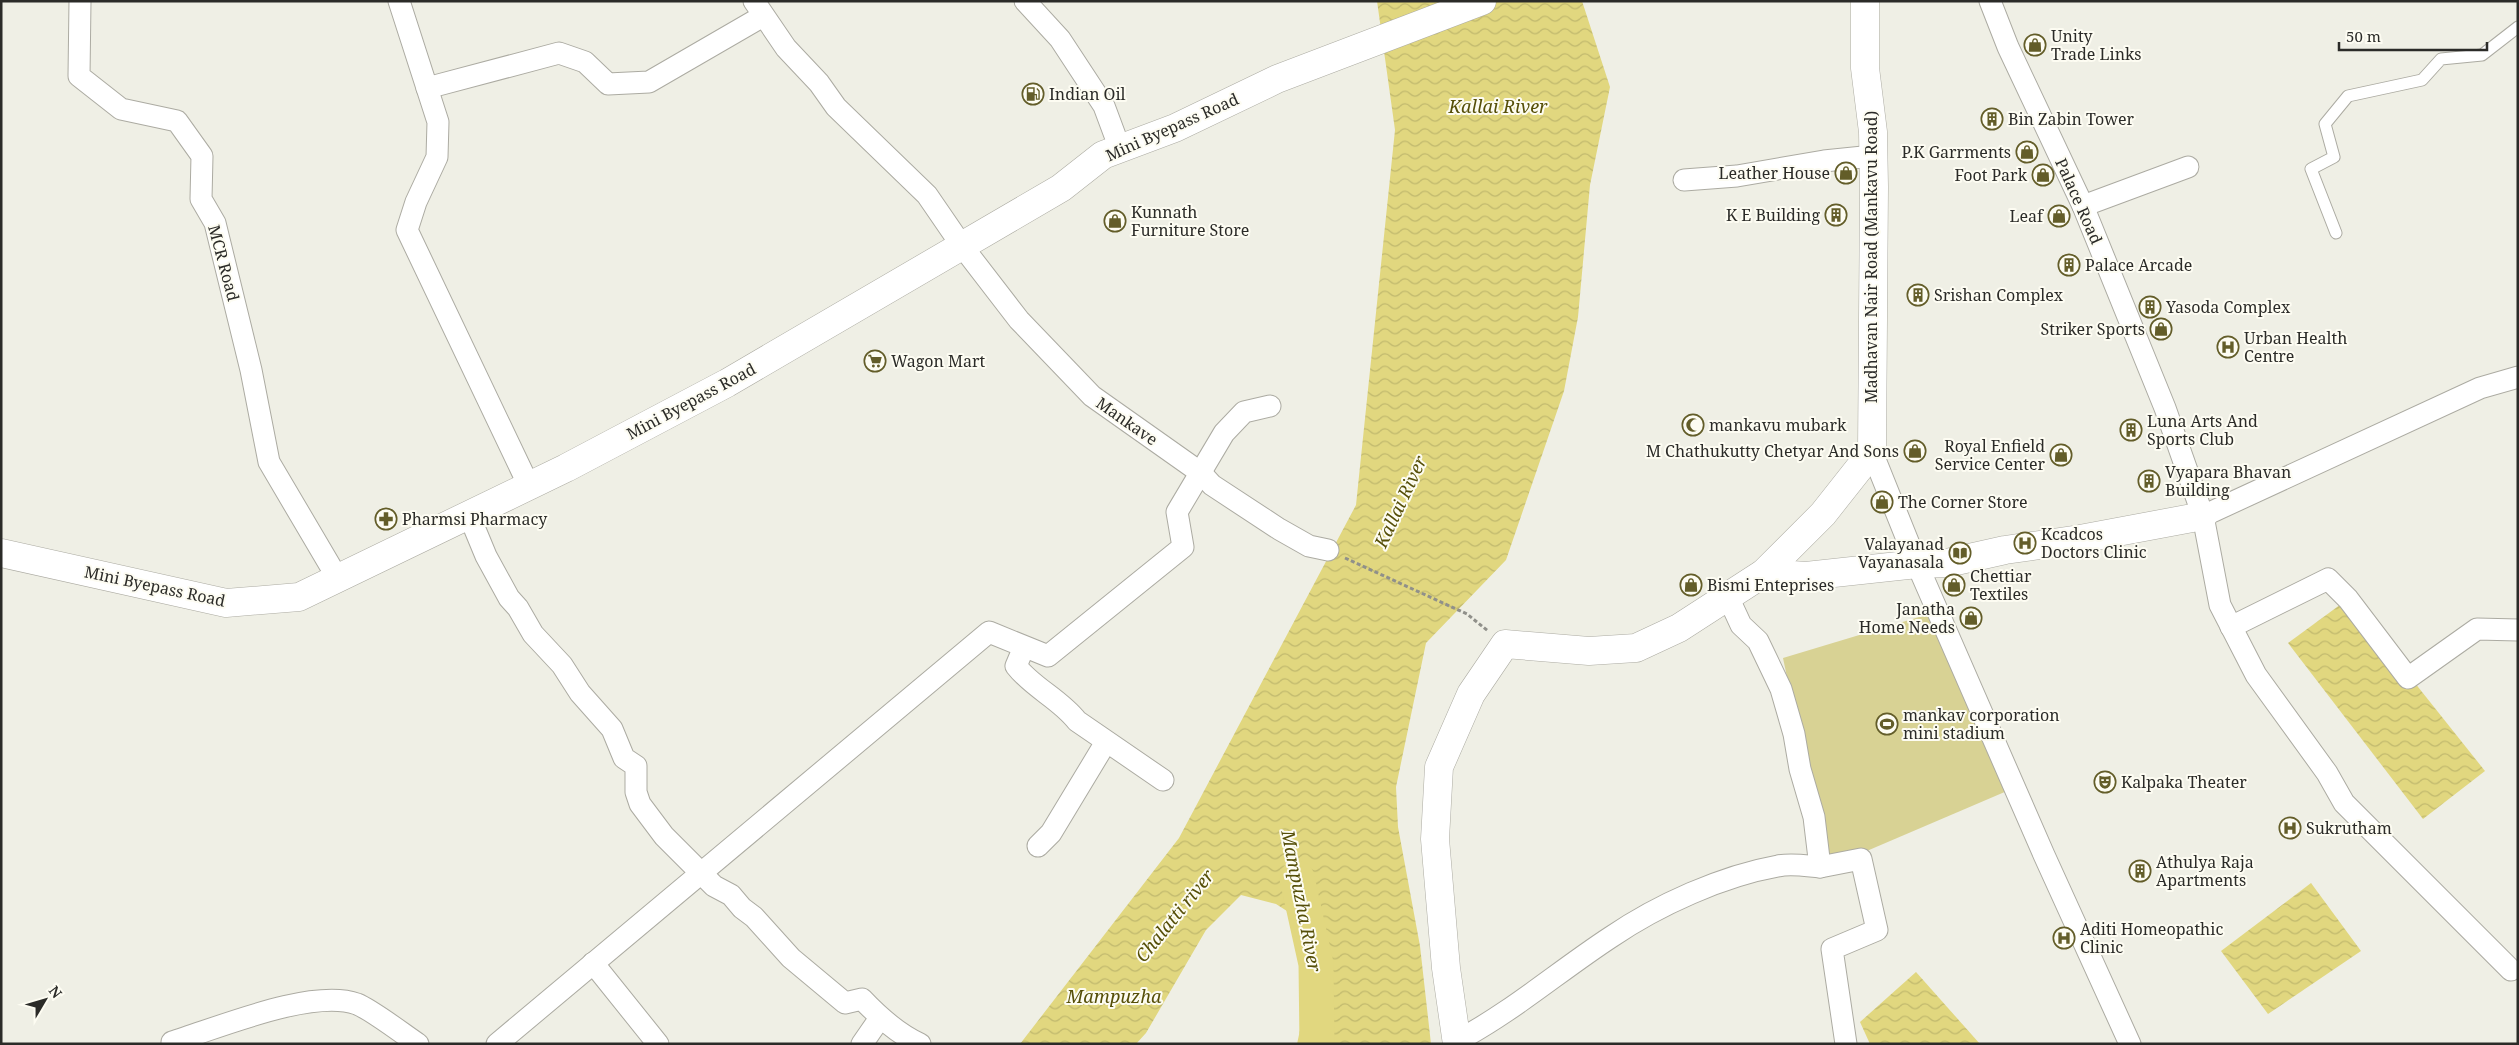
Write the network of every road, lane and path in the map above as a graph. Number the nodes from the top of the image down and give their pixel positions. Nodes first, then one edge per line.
1 (80, 1) edge
2 (399, 1) edge
3 (1025, 1) edge
4 (1482, 1) edge
5 (1864, 1) edge
6 (1990, 1) edge
7 (758, 8) edge
8 (2518, 27) edge
9 (427, 88) junction
10 (1120, 149) junction
11 (1873, 156) junction
12 (2188, 167) dead end
13 (1684, 180) dead end
14 (2084, 206) junction
15 (2336, 232) dead end
16 (962, 246) junction
17 (2518, 377) edge
18 (1270, 406) dead end
19 (1872, 452) junction
20 (1200, 473) junction
21 (528, 486) junction
22 (468, 516) junction
23 (2203, 516) junction
24 (1328, 550) joint
25 (1, 553) edge
26 (1917, 564) junction
27 (1764, 573) junction
28 (338, 579) junction
29 (1728, 597) junction
30 (2231, 627) junction
31 (2518, 630) edge
32 (1505, 644) junction
33 (1024, 646) junction
34 (1106, 742) junction
35 (1163, 780) dead end
36 (1038, 846) dead end
37 (1820, 867) junction
38 (701, 873) junction
39 (593, 964) junction
40 (2511, 970) dead end
41 (880, 1018) junction
42 (172, 1042) dead end
43 (1457, 1042) edge
44 (418, 1044) edge
45 (497, 1044) edge
46 (658, 1044) edge
47 (862, 1044) edge
48 (920, 1044) edge
49 (1846, 1044) edge
50 (2130, 1044) edge

1 - 28 street, MCR Road
2 - 9 street
3 - 10 street
4 - 10 main road, Mini Byepass Road
5 - 11 main road, Madhavan Nair Road (Mankavu Road)
6 - 14 street, Palace Road
7 - 9 street
7 - 16 street, Mankave
8 - 15 lane
9 - 21 street
10 - 16 main road, Mini Byepass Road
11 - 13 street
11 - 19 main road, Madhavan Nair Road (Mankavu Road)
12 - 14 street
14 - 23 street, Palace Road
16 - 20 street, Mankave
16 - 21 main road, Mini Byepass Road
17 - 23 street
18 - 20 street
19 - 26 street
19 - 27 main road
20 - 24 street, Mankave
20 - 33 street
21 - 22 main road, Mini Byepass Road
22 - 28 main road, Mini Byepass Road
22 - 38 street
23 - 26 main road
23 - 30 street, Palace Road
24 - 32 path
25 - 28 main road, Mini Byepass Road
26 - 27 main road
26 - 50 street
27 - 29 main road
29 - 32 main road
29 - 37 street
30 - 31 street
30 - 40 street, Palace Road
32 - 43 main road
33 - 34 street
33 - 38 street
34 - 35 street
34 - 36 street
37 - 43 street
37 - 49 street
38 - 39 street
38 - 41 street
39 - 45 street
39 - 46 street
41 - 47 street
41 - 48 street
42 - 44 street

